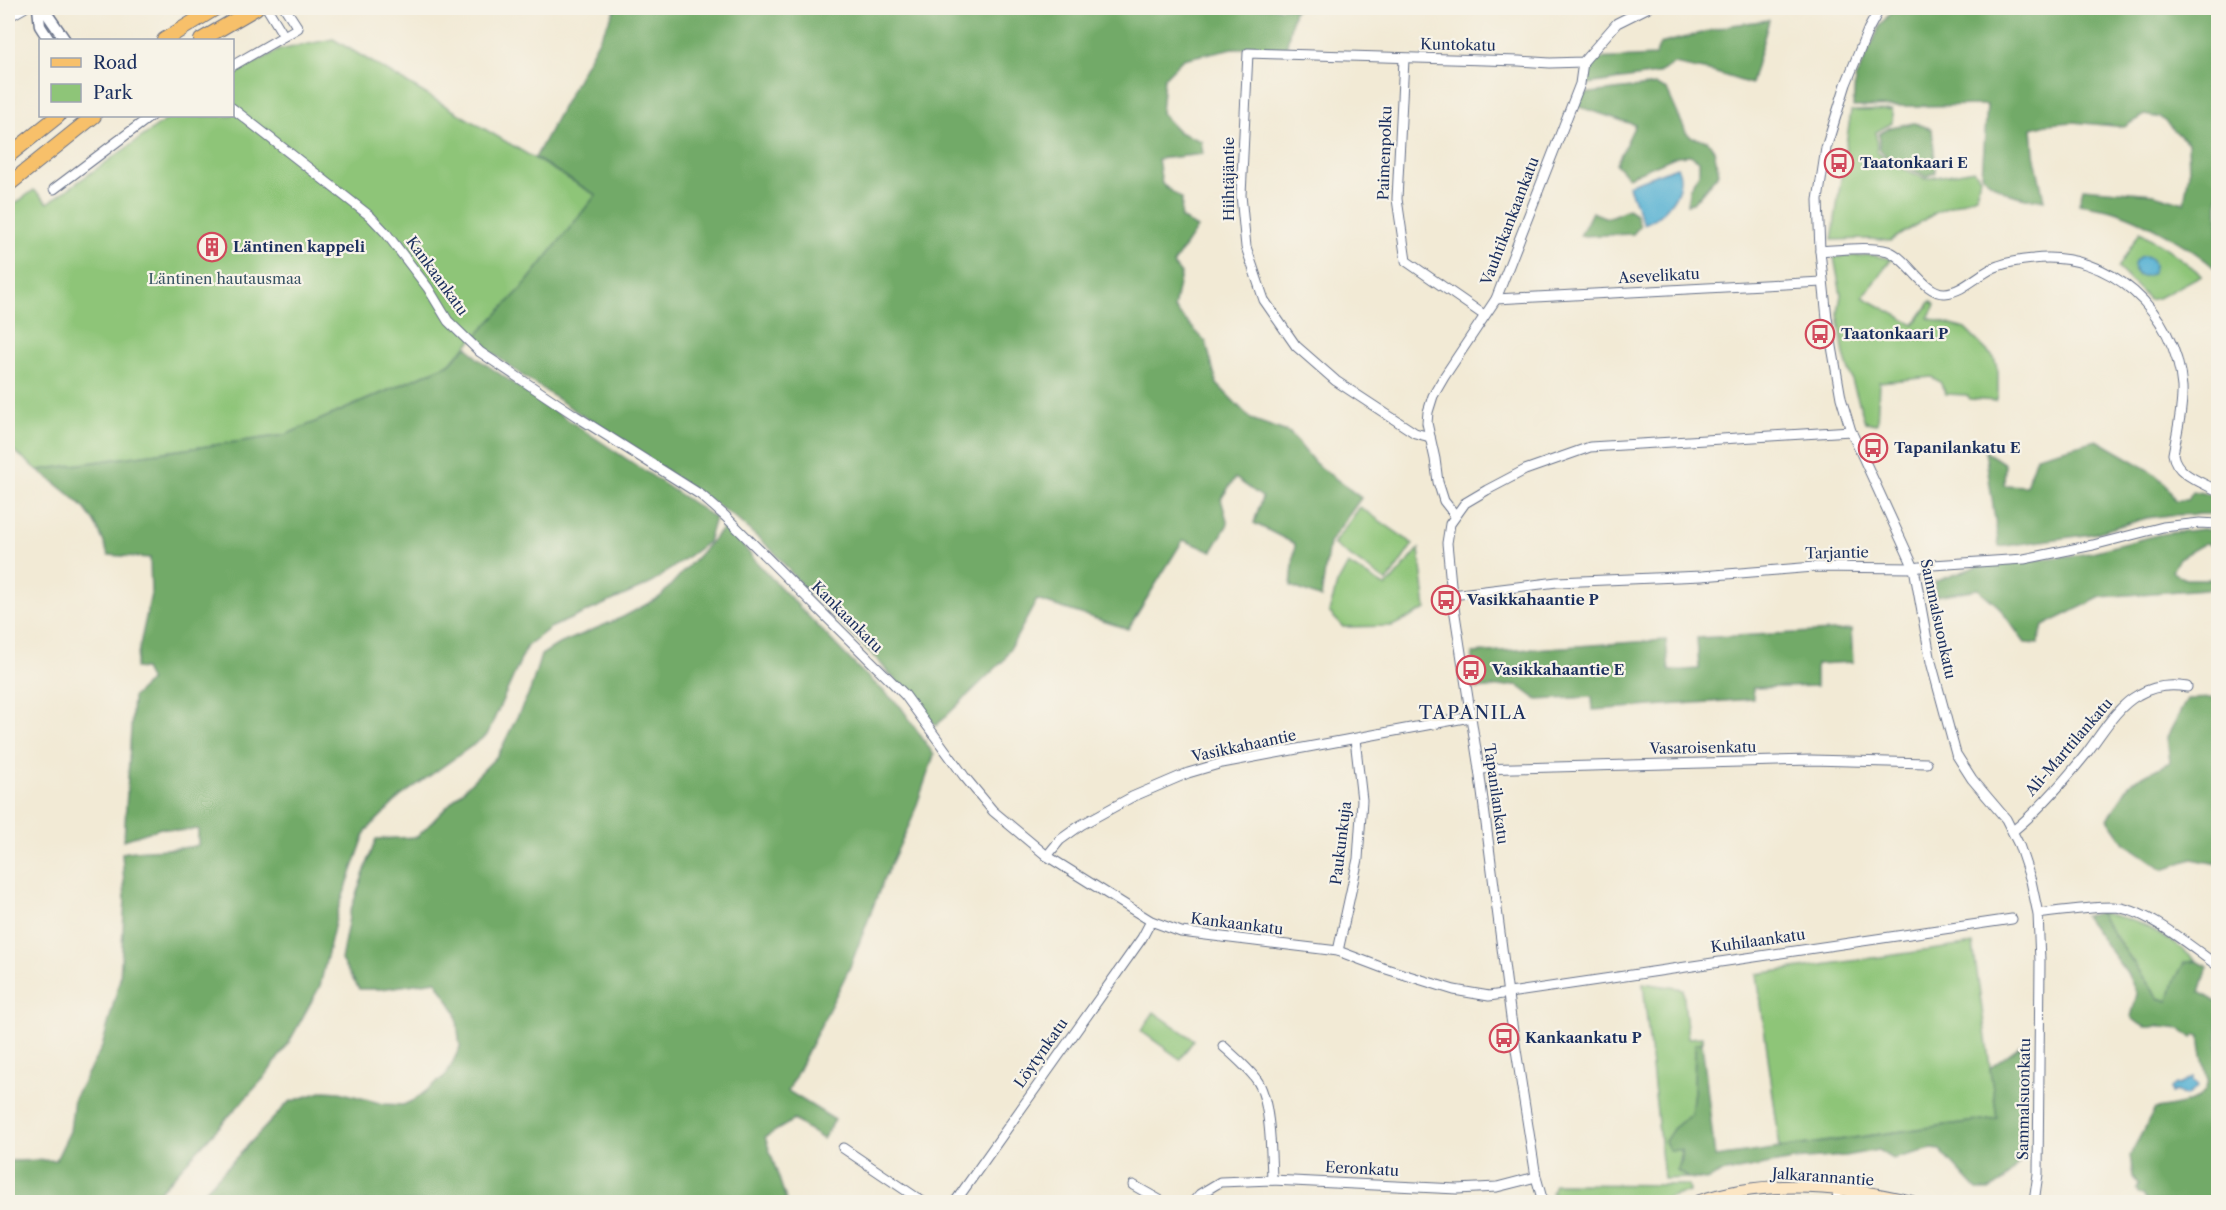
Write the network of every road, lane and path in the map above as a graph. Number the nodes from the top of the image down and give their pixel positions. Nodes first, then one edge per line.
1 (24, 8) edge
2 (41, 8) edge
3 (216, 8) edge
4 (256, 8) edge
5 (267, 8) edge
6 (285, 8) edge
7 (1647, 8) edge
8 (1880, 8) edge
9 (8, 17) edge
10 (284, 36) junction
11 (49, 39) edge
12 (64, 39) edge
13 (166, 39) edge
14 (203, 39) edge
15 (1248, 53) joint
16 (1404, 59) junction
17 (1583, 62) junction
18 (234, 65) edge
19 (234, 110) edge
20 (57, 117) edge
21 (93, 117) edge
22 (150, 117) edge
23 (8, 156) edge
24 (8, 185) edge
25 (54, 189) dead end
26 (1820, 251) junction
27 (1822, 282) junction
28 (1496, 299) junction
29 (1484, 315) junction
30 (1851, 431) junction
31 (1430, 437) junction
32 (2218, 491) edge
33 (1455, 515) junction
34 (2218, 524) edge
35 (1914, 568) junction
36 (1452, 595) junction
37 (2187, 687) dead end
38 (1470, 717) junction
39 (1355, 739) junction
40 (1927, 764) dead end
41 (1479, 769) junction
42 (2013, 831) junction
43 (1047, 856) junction
44 (2038, 914) junction
45 (2012, 920) dead end
46 (1151, 921) junction
47 (1338, 951) junction
48 (2218, 966) edge
49 (1509, 994) junction
50 (1223, 1046) dead end
51 (843, 1148) dead end
52 (1536, 1177) junction
53 (1272, 1180) junction
54 (1133, 1185) dead end
55 (1838, 1189) junction
56 (923, 1203) edge
57 (955, 1203) edge
58 (1162, 1203) edge
59 (1193, 1203) edge
60 (1543, 1203) edge
61 (1697, 1203) edge
62 (1837, 1203) edge
63 (1912, 1203) edge
64 (2034, 1203) edge

1 - 9 street
2 - 11 street
2 - 12 street
3 - 13 main road
4 - 14 main road
5 - 10 street
6 - 10 street
7 - 17 street
8 - 26 street, Sammalsuonkatu
10 - 18 street
15 - 16 street, Kuntokatu
15 - 31 street, Hiihtäjäntie
16 - 17 street, Kuntokatu
16 - 29 street, Paimenpolku
17 - 28 street, Vauhtikankaankatu
19 - 43 street, Kankaankatu
20 - 23 main road
21 - 24 main road
22 - 25 street
26 - 27 street, Sammalsuonkatu
26 - 32 street
27 - 28 street, Asevelikatu
27 - 30 street, Sammalsuonkatu
28 - 29 street, Vauhtikankaankatu
29 - 31 street, Vauhtikankaankatu
30 - 33 street
30 - 35 street, Sammalsuonkatu
31 - 33 street, Vauhtikankaankatu
33 - 36 street, Tapanilankatu
34 - 35 street, Tarjantie
35 - 36 street, Tarjantie
35 - 42 street, Sammalsuonkatu
36 - 38 street, Tapanilankatu
37 - 42 street, Ali-Marttilankatu
38 - 39 street, Vasikkahaantie
38 - 41 street, Tapanilankatu
39 - 43 street, Vasikkahaantie
39 - 47 street, Paukunkuja
40 - 41 street, Vasaroisenkatu
41 - 49 street, Tapanilankatu
42 - 44 street, Sammalsuonkatu
43 - 46 street, Kankaankatu
44 - 48 street
44 - 64 street, Sammalsuonkatu
45 - 49 street, Kuhilaankatu
46 - 47 street, Kankaankatu
46 - 57 street, Löytynkatu
47 - 49 street, Kankaankatu
49 - 52 street, Tapanilankatu
50 - 53 street
51 - 56 street
52 - 53 street, Eeronkatu
52 - 60 street, Tapanilankatu
53 - 59 street, Eeronkatu
54 - 58 street
55 - 61 main road, Jalkarannantie
55 - 62 street
55 - 63 main road, Jalkarannantie

